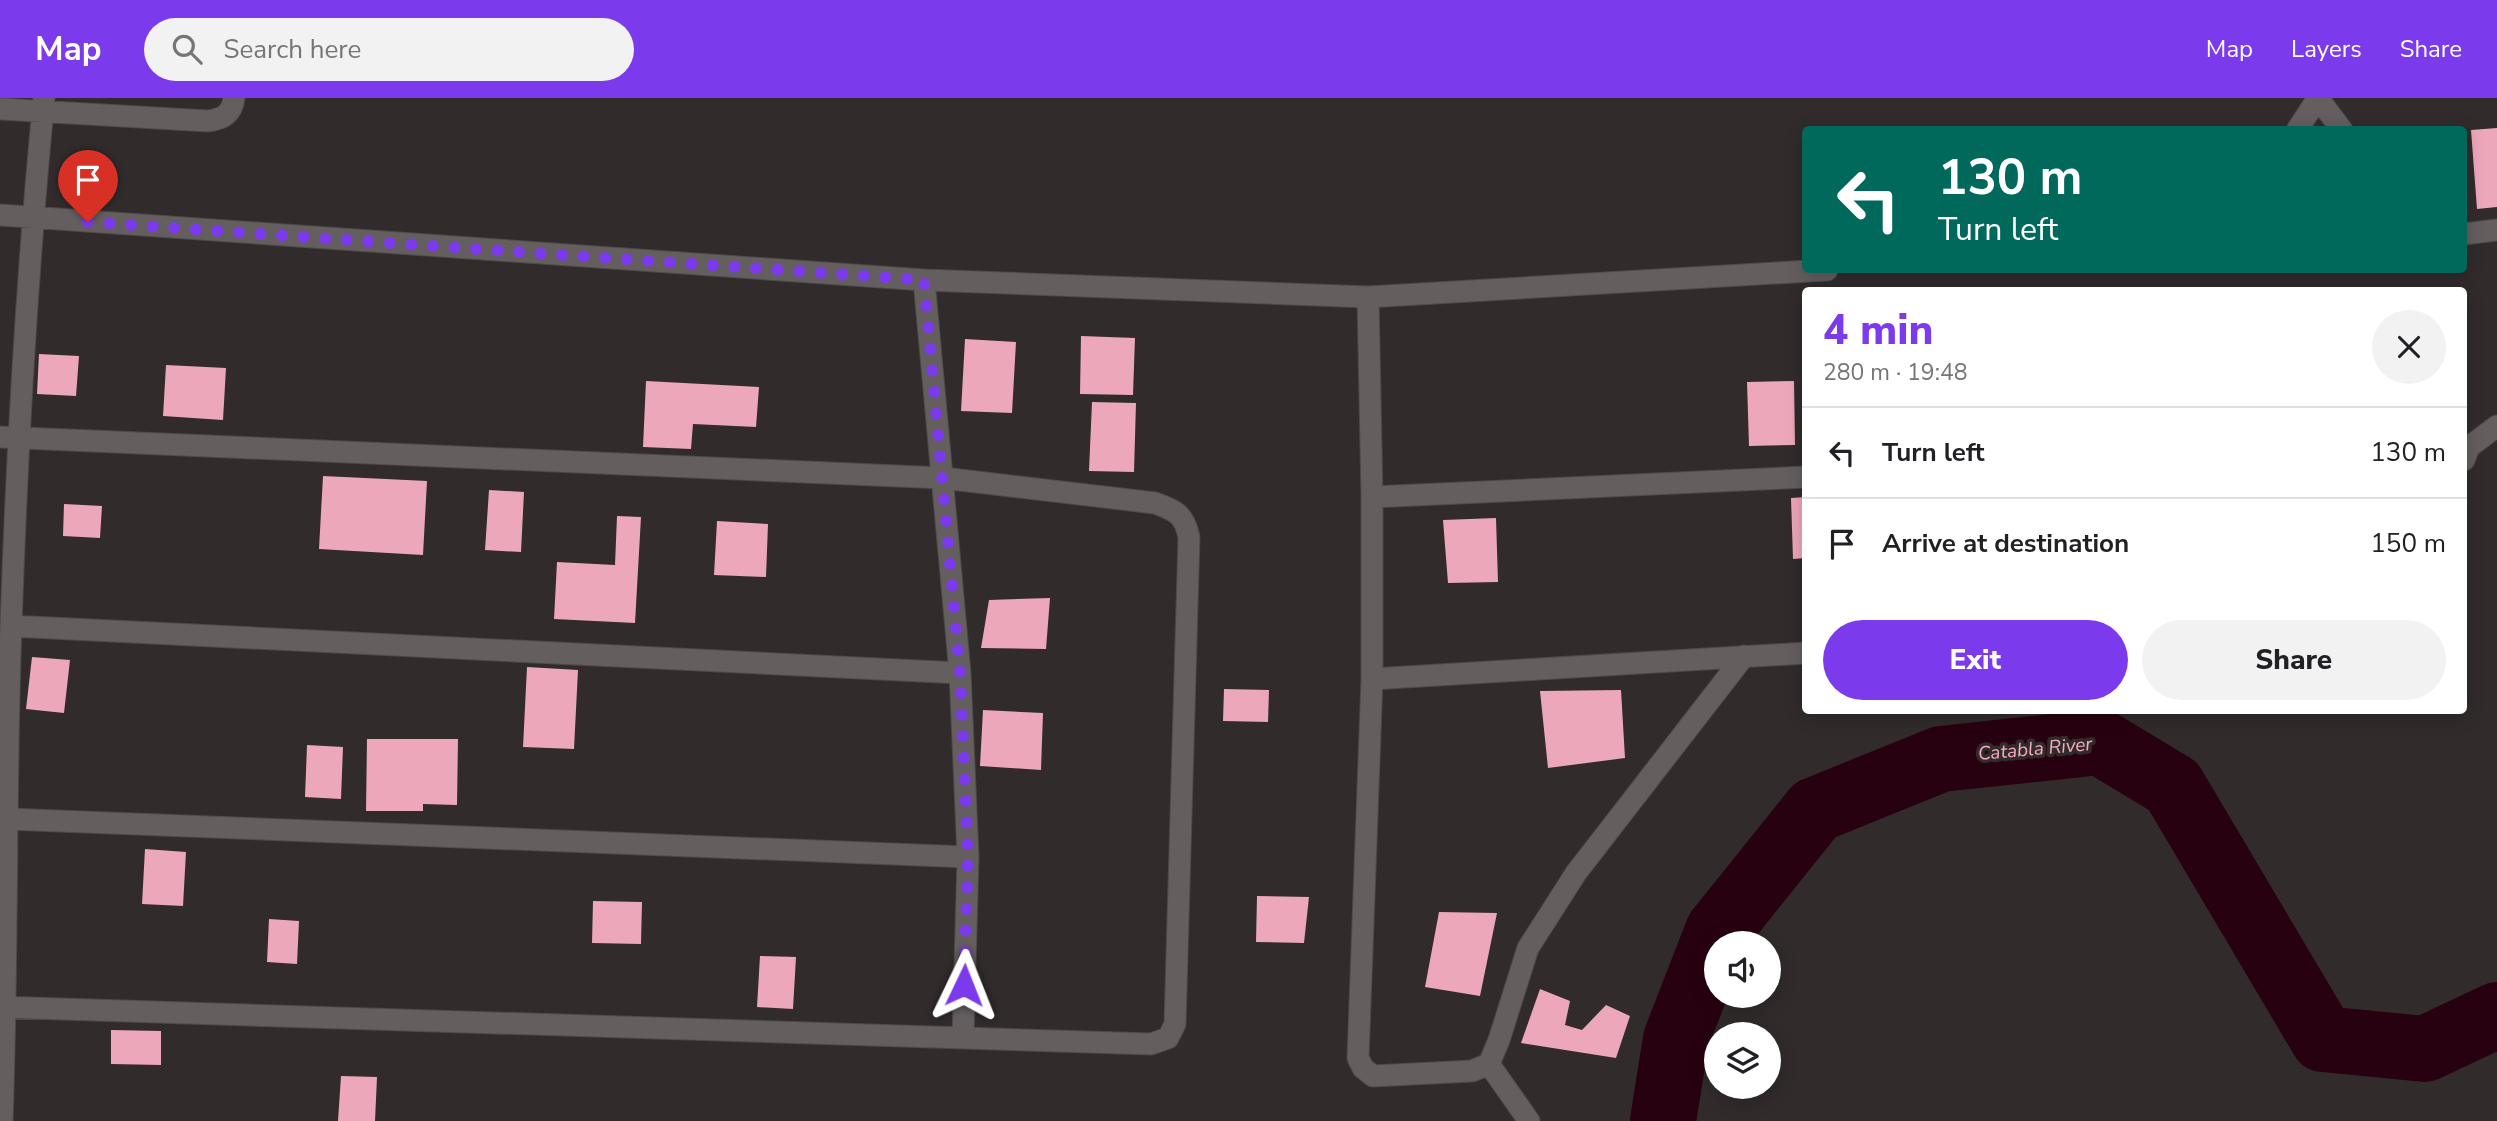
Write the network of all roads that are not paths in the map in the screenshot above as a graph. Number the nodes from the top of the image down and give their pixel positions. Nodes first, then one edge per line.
1 (234, 98) edge
2 (2318, 98) edge
3 (44, 105) edge
4 (0, 109) edge
5 (2300, 126) edge
6 (2339, 126) edge
7 (0, 215) edge
8 (32, 218) junction
9 (2497, 230) edge
10 (2467, 234) edge
11 (1802, 271) edge
12 (924, 280) junction
13 (1368, 297) junction
14 (2497, 426) edge
15 (10, 438) edge
16 (2467, 451) edge
17 (1802, 477) edge
18 (943, 478) junction
19 (1373, 496) junction
20 (10, 626) junction
21 (1802, 653) edge
22 (1744, 656) junction
23 (960, 673) junction
24 (1372, 679) junction
25 (8, 819) junction
26 (968, 857) junction
27 (3, 1007) edge
28 (963, 1037) junction
29 (1489, 1064) junction
30 (2, 1121) edge
31 (1529, 1121) edge

1 - 3 street
2 - 5 street
2 - 6 street
3 - 4 street
3 - 8 street
7 - 8 street
8 - 12 street
8 - 15 street
9 - 10 street
11 - 13 street
12 - 13 street
12 - 18 street
13 - 19 street
14 - 16 street
15 - 18 street
15 - 20 street
17 - 19 street
18 - 23 street
18 - 28 street
19 - 24 street
20 - 23 street
20 - 25 street
21 - 22 street
22 - 24 street
22 - 29 street
23 - 26 street
24 - 29 street
25 - 26 street
25 - 27 street
26 - 28 street
27 - 28 street
27 - 30 street
29 - 31 street

